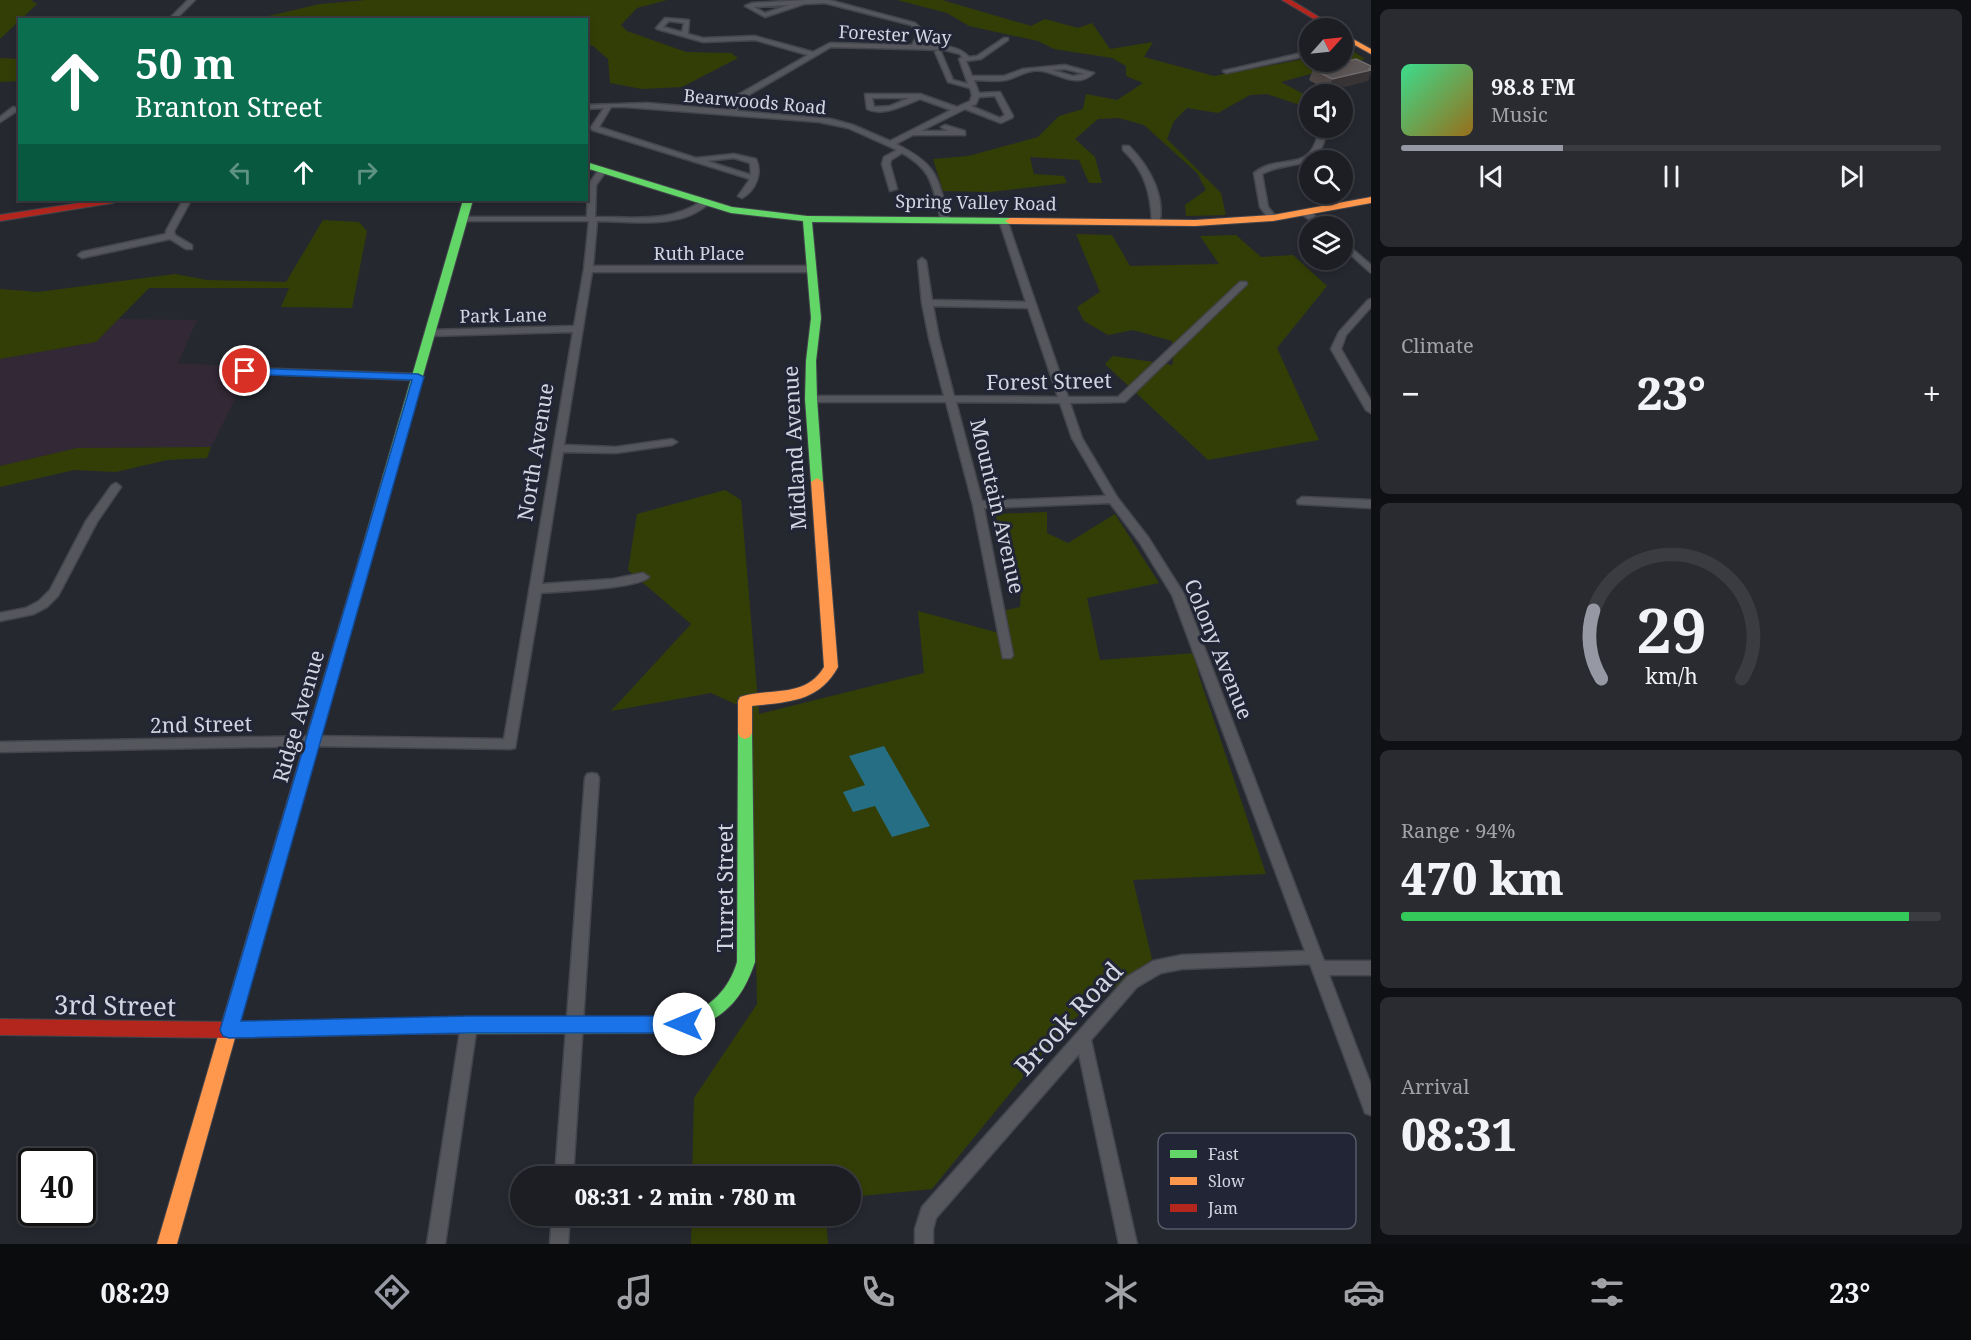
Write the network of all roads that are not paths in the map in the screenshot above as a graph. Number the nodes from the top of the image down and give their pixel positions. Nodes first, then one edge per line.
1 (192, 0) edge
2 (199, 0) edge
3 (1286, 0) edge
4 (804, 2) junction
5 (173, 18) edge
6 (182, 18) edge
7 (1316, 18) edge
8 (685, 35) dead end
9 (1006, 39) dead end
10 (1353, 42) edge
11 (914, 47) junction
12 (938, 52) dead end
13 (1371, 52) edge
14 (813, 54) junction
15 (1299, 55) edge
16 (967, 59) junction
17 (1042, 68) junction
18 (1226, 71) dead end
19 (969, 78) junction
20 (974, 91) junction
21 (920, 96) junction
22 (609, 105) junction
23 (588, 107) edge
24 (961, 108) junction
25 (16, 109) dead end
26 (733, 113) junction
27 (0, 120) edge
28 (945, 126) dead end
29 (911, 133) junction
30 (1320, 138) edge
31 (889, 144) junction
32 (1126, 148) dead end
33 (901, 151) junction
34 (692, 160) junction
35 (588, 166) edge
36 (603, 170) junction
37 (754, 178) junction
38 (893, 189) dead end
39 (742, 196) dead end
40 (1371, 200) edge
41 (106, 201) edge
42 (186, 201) edge
43 (468, 201) edge
44 (705, 203) junction
45 (1306, 213) junction
46 (1310, 216) edge
47 (0, 218) edge
48 (1273, 218) junction
49 (462, 219) junction
50 (807, 219) junction
51 (945, 219) junction
52 (592, 220) junction
53 (1003, 220) junction
54 (1156, 223) junction
55 (171, 236) junction
56 (189, 247) dead end
57 (1353, 253) edge
58 (82, 255) dead end
59 (922, 261) dead end
60 (588, 269) junction
61 (811, 269) junction
62 (1371, 270) edge
63 (1243, 284) dead end
64 (1371, 302) edge
65 (927, 303) junction
66 (1031, 305) junction
67 (577, 329) junction
68 (430, 333) junction
69 (245, 371) dead end
70 (418, 377) junction
71 (811, 399) junction
72 (1062, 399) junction
73 (951, 401) junction
74 (1371, 410) edge
75 (672, 442) dead end
76 (559, 448) junction
77 (116, 487) dead end
78 (1113, 499) junction
79 (1302, 501) dead end
80 (1371, 504) edge
81 (978, 505) junction
82 (643, 577) dead end
83 (536, 589) junction
84 (0, 617) edge
85 (1007, 656) dead end
86 (829, 675) joint
87 (313, 741) junction
88 (510, 744) joint
89 (0, 747) edge
90 (592, 778) dead end
91 (1318, 962) junction
92 (1371, 968) edge
93 (576, 1024) junction
94 (469, 1025) junction
95 (0, 1027) edge
96 (229, 1030) junction
97 (1083, 1037) junction
98 (1371, 1107) edge
99 (565, 1166) edge
100 (560, 1226) edge
101 (167, 1244) edge
102 (435, 1244) edge
103 (559, 1244) edge
104 (924, 1244) edge
105 (1128, 1244) edge

1 - 5 street
2 - 6 street
3 - 7 street
4 - 4 street
4 - 11 street
8 - 14 street
9 - 16 street
10 - 13 street
11 - 14 street, Forester Way
11 - 16 street, Forester Way
12 - 20 street
14 - 26 street, Forester Way
15 - 18 street
16 - 19 street, Forester Way
17 - 17 street
17 - 19 street
19 - 20 street, Forester Way
20 - 24 street
20 - 24 street
21 - 21 street
21 - 24 street
22 - 23 street, Bearwoods Road
22 - 26 street, Bearwoods Road
22 - 34 street
24 - 29 street
25 - 27 street
26 - 31 street, Bearwoods Road
28 - 29 street
29 - 31 street
30 - 48 street
31 - 33 street, Bearwoods Road
32 - 54 street
33 - 38 street
33 - 51 street, Bearwoods Road
34 - 37 street
34 - 37 street
35 - 36 street, Spring Valley Road
36 - 44 street, Spring Valley Road
36 - 52 street, North Avenue
37 - 39 street
40 - 45 street, Spring Valley Road
41 - 47 street
42 - 55 street
43 - 49 street, Ridge Avenue
44 - 50 street, Spring Valley Road
44 - 52 street
45 - 46 street
45 - 48 street, Spring Valley Road
48 - 54 street, Spring Valley Road
49 - 52 street
49 - 68 street, Ridge Avenue
50 - 51 street, Spring Valley Road
50 - 61 street, Midland Avenue
51 - 53 street, Spring Valley Road
52 - 60 street, North Avenue
53 - 54 street, Spring Valley Road
53 - 66 street, Colony Avenue
55 - 56 street
55 - 58 street
57 - 62 street
59 - 65 street, Mountain Avenue
60 - 61 street, Ruth Place
60 - 67 street, North Avenue
61 - 71 street, Midland Avenue
63 - 72 street, Forest Street
64 - 74 street
65 - 66 street
65 - 73 street, Mountain Avenue
66 - 72 street, Colony Avenue
67 - 68 street, Park Lane
67 - 76 street, North Avenue
68 - 70 street, Ridge Avenue
69 - 70 street
70 - 87 street, Ridge Avenue
71 - 73 street, Forest Street
71 - 86 street, Midland Avenue
72 - 73 street, Forest Street
72 - 78 street, Colony Avenue
73 - 81 street, Mountain Avenue
75 - 76 street
76 - 83 street, North Avenue
77 - 84 street
78 - 81 street
78 - 91 street, Colony Avenue
79 - 80 street
81 - 85 street, Mountain Avenue
82 - 83 street
83 - 88 street, North Avenue
86 - 93 street, Turret Street
87 - 88 street, 2nd Street
87 - 89 street, 2nd Street
87 - 96 street, Ridge Avenue
90 - 93 street
91 - 92 street, Brook Road
91 - 97 street, Brook Road
91 - 98 street, Colony Avenue
93 - 94 street, 3rd Street
93 - 99 street
94 - 96 street, 3rd Street
94 - 102 street
95 - 96 street, 3rd Street
96 - 101 street, Ridge Avenue
97 - 104 street, Brook Road
97 - 105 street
100 - 103 street

